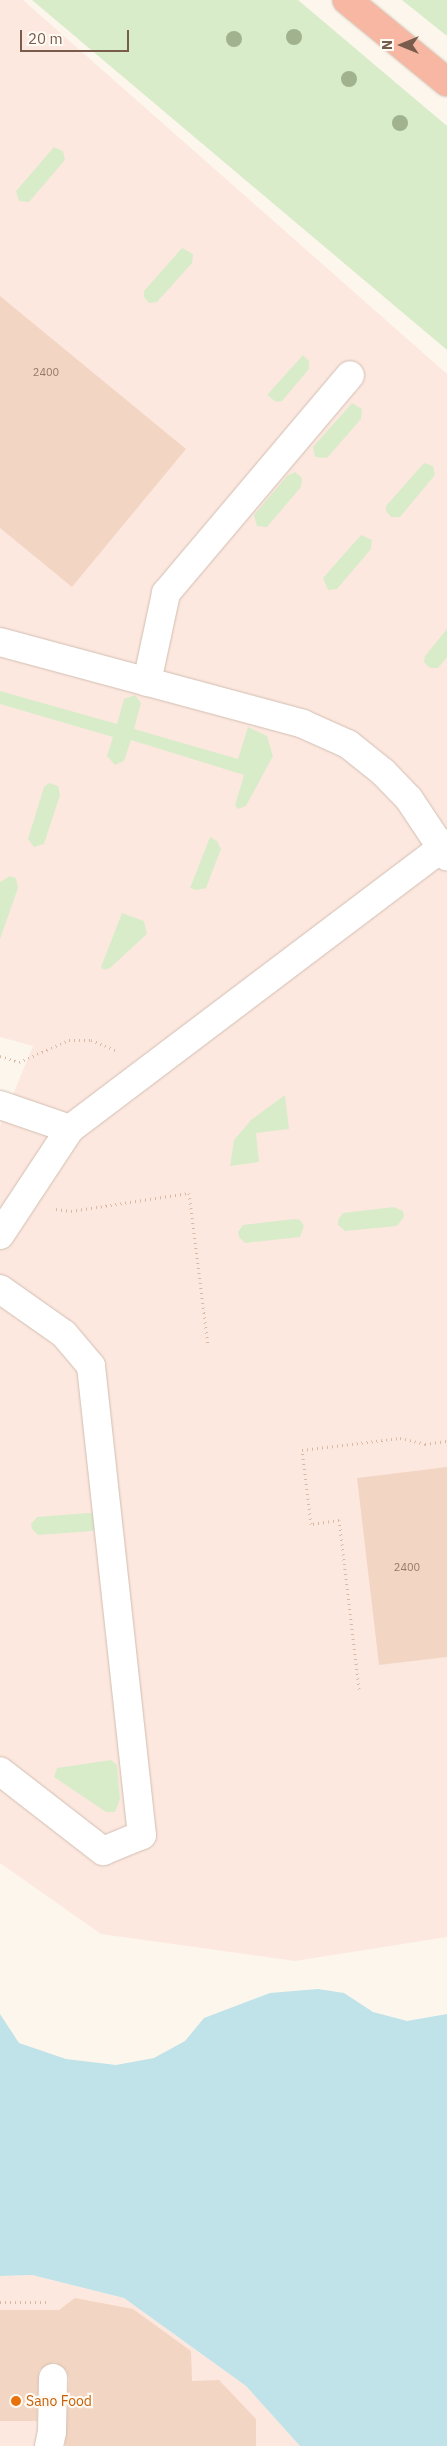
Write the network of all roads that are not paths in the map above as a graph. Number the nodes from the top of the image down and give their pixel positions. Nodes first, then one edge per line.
1 (347, 0) edge
2 (447, 82) edge
3 (350, 375) dead end
4 (0, 642) edge
5 (146, 682) junction
6 (446, 849) edge
7 (0, 1105) edge
8 (70, 1129) junction
9 (0, 1235) edge
10 (0, 1289) edge
11 (0, 1771) edge
12 (53, 2378) dead end
13 (49, 2446) edge

1 - 2 highway
3 - 5 street
4 - 5 street
5 - 6 street
6 - 8 street
7 - 8 street
8 - 9 street
10 - 11 street
12 - 13 street

